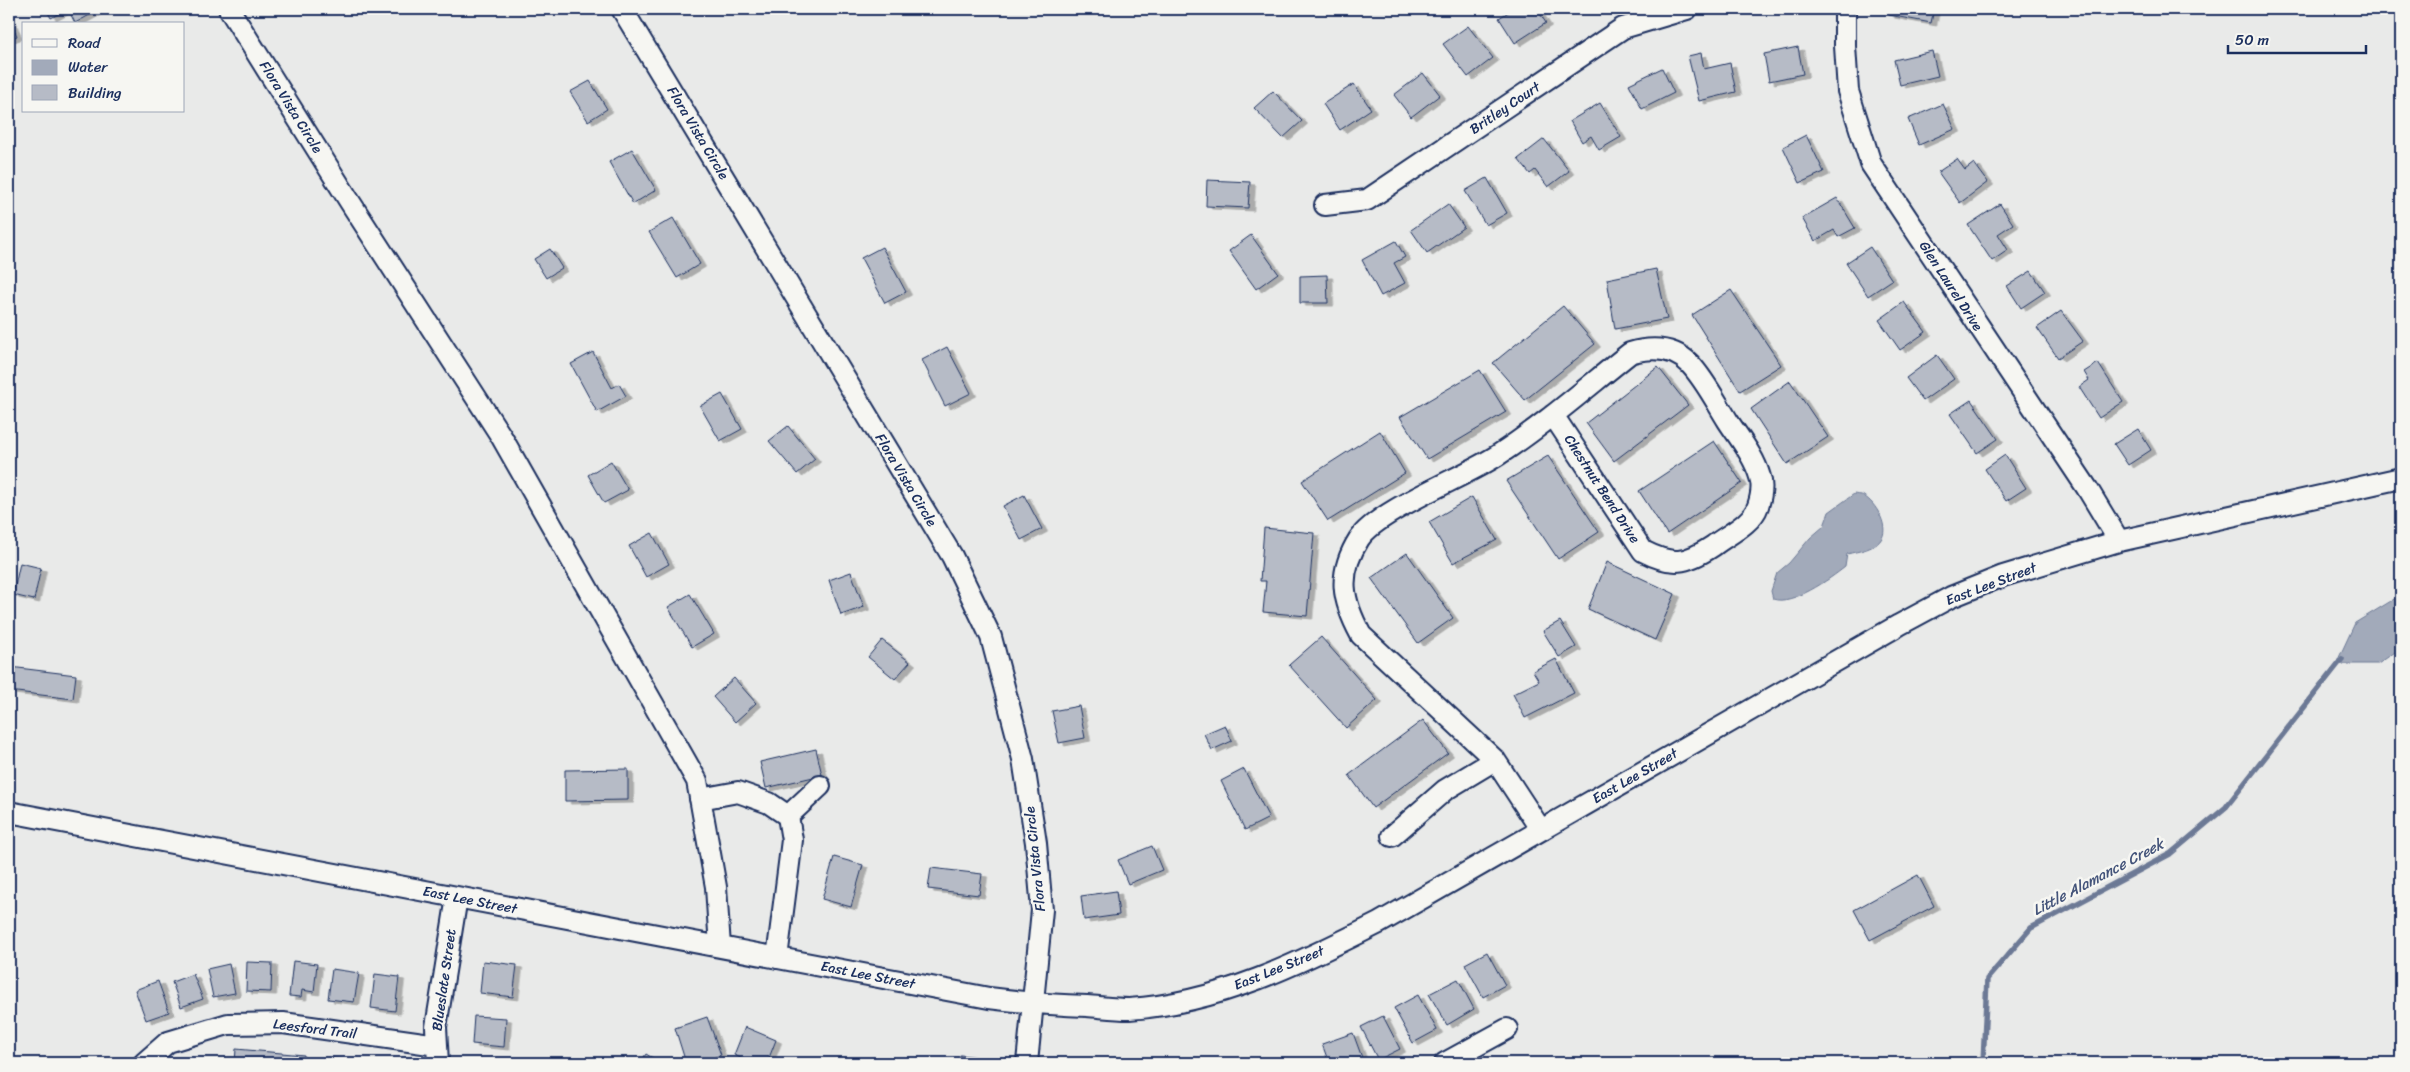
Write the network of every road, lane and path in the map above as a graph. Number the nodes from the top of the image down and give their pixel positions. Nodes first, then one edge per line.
1 (229, 9) edge
2 (622, 9) edge
3 (1687, 9) edge
4 (1845, 9) edge
5 (1325, 205) dead end
6 (1553, 415) junction
7 (2401, 478) edge
8 (2119, 541) junction
9 (1495, 760) junction
10 (820, 786) dead end
11 (700, 798) junction
12 (9, 812) edge
13 (788, 816) junction
14 (1541, 830) junction
15 (1392, 836) dead end
16 (456, 897) junction
17 (720, 947) junction
18 (777, 958) junction
19 (1033, 1003) junction
20 (1507, 1029) dead end
21 (437, 1054) edge
22 (144, 1063) edge
23 (1027, 1063) edge
24 (1445, 1063) edge

1 - 11 street, Flora Vista Circle
2 - 19 street, Flora Vista Circle
3 - 5 street, Britley Court
4 - 8 street, Glen Laurel Drive
6 - 6 street, Chestnut Bend Drive
6 - 9 street, Chestnut Bend Drive
7 - 8 street, East Lee Street
8 - 14 street, East Lee Street
9 - 14 street, Chestnut Bend Drive
9 - 15 street
10 - 13 street
11 - 13 street
11 - 17 street, Flora Vista Circle
12 - 16 street, East Lee Street
13 - 18 street
14 - 19 street, East Lee Street
16 - 17 street, East Lee Street
16 - 21 street, Blueslate Street
17 - 18 street, East Lee Street
18 - 19 street, East Lee Street
19 - 23 street, Flora Vista Circle
20 - 24 street
21 - 22 street, Leesford Trail

